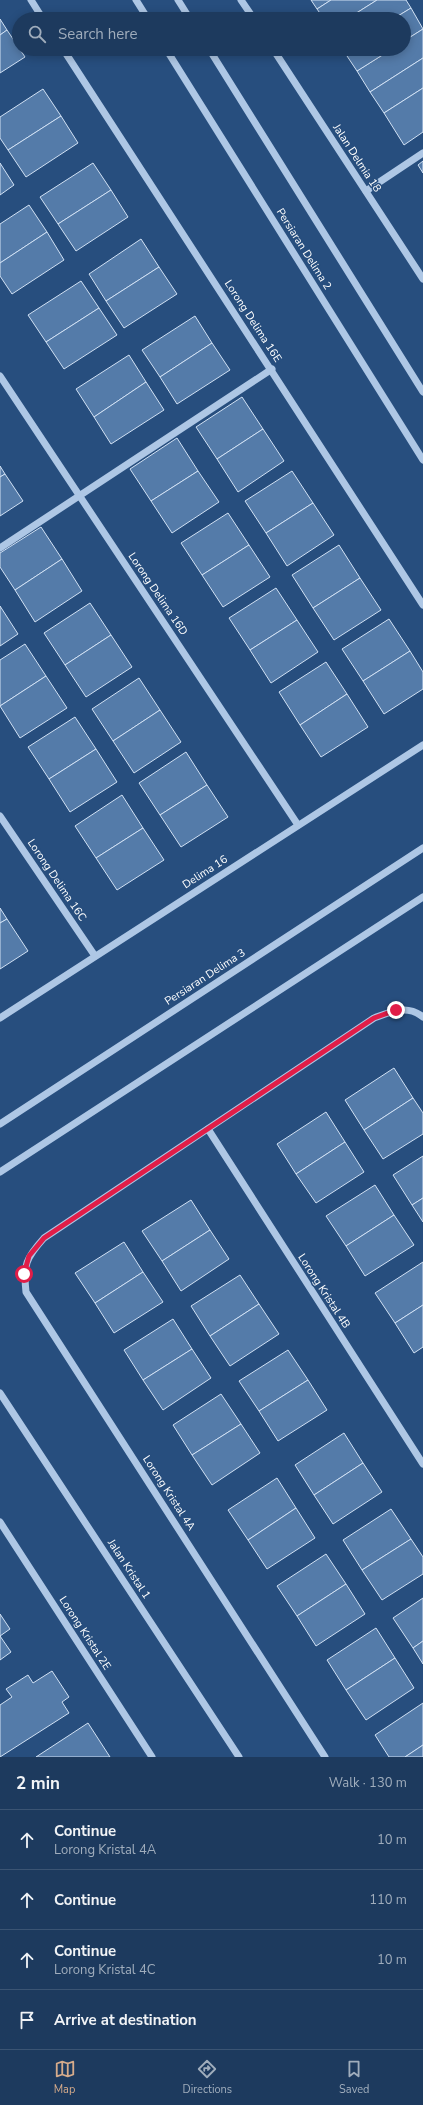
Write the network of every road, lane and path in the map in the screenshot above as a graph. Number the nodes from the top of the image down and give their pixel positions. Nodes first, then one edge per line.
1 (31, 0) edge
2 (136, 0) edge
3 (178, 0) edge
4 (241, 0) edge
5 (39, 12) edge
6 (144, 12) edge
7 (186, 12) edge
8 (249, 12) edge
9 (68, 56) edge
10 (170, 56) edge
11 (213, 56) edge
12 (278, 56) edge
13 (423, 153) edge
14 (366, 191) junction
15 (423, 279) edge
16 (272, 370) junction
17 (0, 376) edge
18 (423, 392) edge
19 (423, 460) edge
20 (80, 496) junction
21 (0, 548) edge
22 (423, 605) edge
23 (423, 745) edge
24 (0, 816) edge
25 (298, 825) junction
26 (423, 848) edge
27 (423, 897) edge
28 (95, 956) junction
29 (423, 1017) edge
30 (0, 1018) edge
31 (0, 1124) edge
32 (208, 1129) junction
33 (0, 1172) edge
34 (0, 1393) edge
35 (423, 1464) edge
36 (0, 1522) edge
37 (152, 1757) edge
38 (239, 1757) edge
39 (326, 1757) edge

1 - 5 street
2 - 6 street
3 - 7 street
4 - 8 street
9 - 16 street, Lorong Delima 16E
10 - 19 street, Persiaran Delima 2
11 - 18 street
12 - 14 street, Jalan Delmia 18
13 - 14 street
14 - 15 street, Jalan Delmia 18
16 - 20 street
16 - 22 street, Lorong Delima 16E
17 - 20 street, Lorong Delima 16D
20 - 21 street
20 - 25 street, Lorong Delima 16D
23 - 25 street, Delima 16
24 - 28 street, Lorong Delima 16C
25 - 28 street, Delima 16
26 - 31 street, Persiaran Delima 3
27 - 33 street
28 - 30 street, Delima 16
29 - 32 street, Lorong Kristal 4A
32 - 35 street, Lorong Kristal 4B
32 - 39 street, Lorong Kristal 4A
34 - 38 street, Jalan Kristal 1
36 - 37 street, Lorong Kristal 2E

